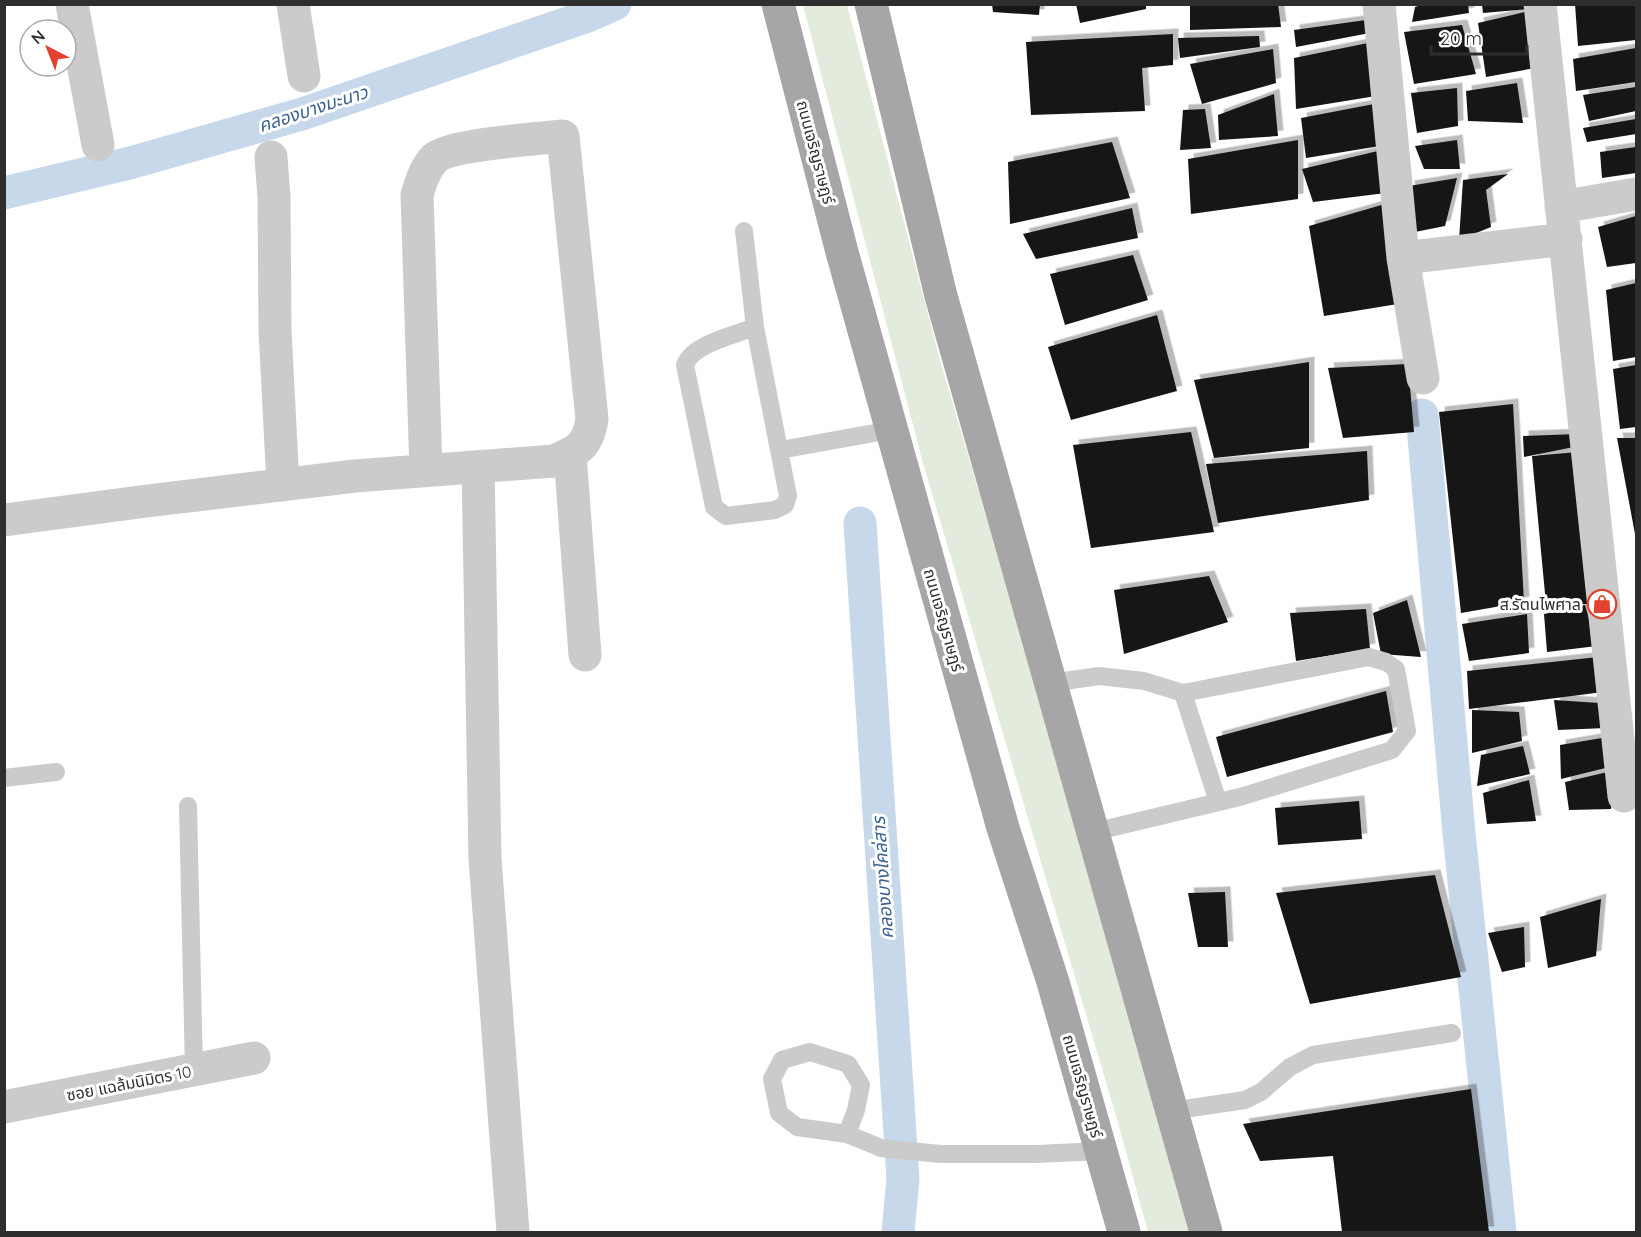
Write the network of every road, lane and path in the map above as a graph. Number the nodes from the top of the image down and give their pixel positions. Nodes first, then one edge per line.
1 (72, 4) edge
2 (292, 4) edge
3 (778, 4) edge
4 (871, 4) edge
5 (1379, 4) edge
6 (1540, 4) edge
7 (304, 76) dead end
8 (98, 145) dead end
9 (271, 157) dead end
10 (1636, 194) edge
11 (1564, 223) junction
12 (744, 231) dead end
13 (1403, 258) junction
14 (755, 327) junction
15 (1423, 378) dead end
16 (891, 430) junction
17 (780, 450) junction
18 (570, 454) junction
19 (478, 467) junction
20 (426, 470) junction
21 (283, 485) junction
22 (4, 520) edge
23 (585, 656) dead end
24 (1051, 682) junction
25 (1183, 693) junction
26 (56, 772) dead end
27 (4, 778) edge
28 (1624, 796) dead end
29 (1218, 802) junction
30 (188, 806) dead end
31 (1093, 832) junction
32 (1452, 1033) dead end
33 (254, 1058) dead end
34 (194, 1070) junction
35 (4, 1107) edge
36 (1171, 1111) junction
37 (847, 1134) junction
38 (1101, 1151) junction
39 (513, 1233) edge
40 (1124, 1233) edge
41 (1206, 1233) edge

1 - 8 street
2 - 7 street
3 - 16 main road, ถนนเจริญราษฎร์
4 - 24 main road
5 - 13 street
6 - 11 street
9 - 21 street
10 - 11 street
11 - 13 street
11 - 28 street
12 - 14 lane
13 - 15 street
14 - 17 lane
14 - 17 lane
16 - 17 lane
16 - 38 main road, ถนนเจริญราษฎร์
18 - 19 street
18 - 20 street
18 - 23 street
19 - 20 street
19 - 39 street
20 - 21 street
21 - 22 street
24 - 25 lane
24 - 31 main road
25 - 29 lane
25 - 29 lane
26 - 27 lane
29 - 31 lane
30 - 34 lane
31 - 36 main road
32 - 36 lane
33 - 34 street, ซอย แฉล้มนิมิตร 10
34 - 35 street, ซอย แฉล้มนิมิตร 10
36 - 41 main road
37 - 37 lane
37 - 38 lane
38 - 40 main road, ถนนเจริญราษฎร์

